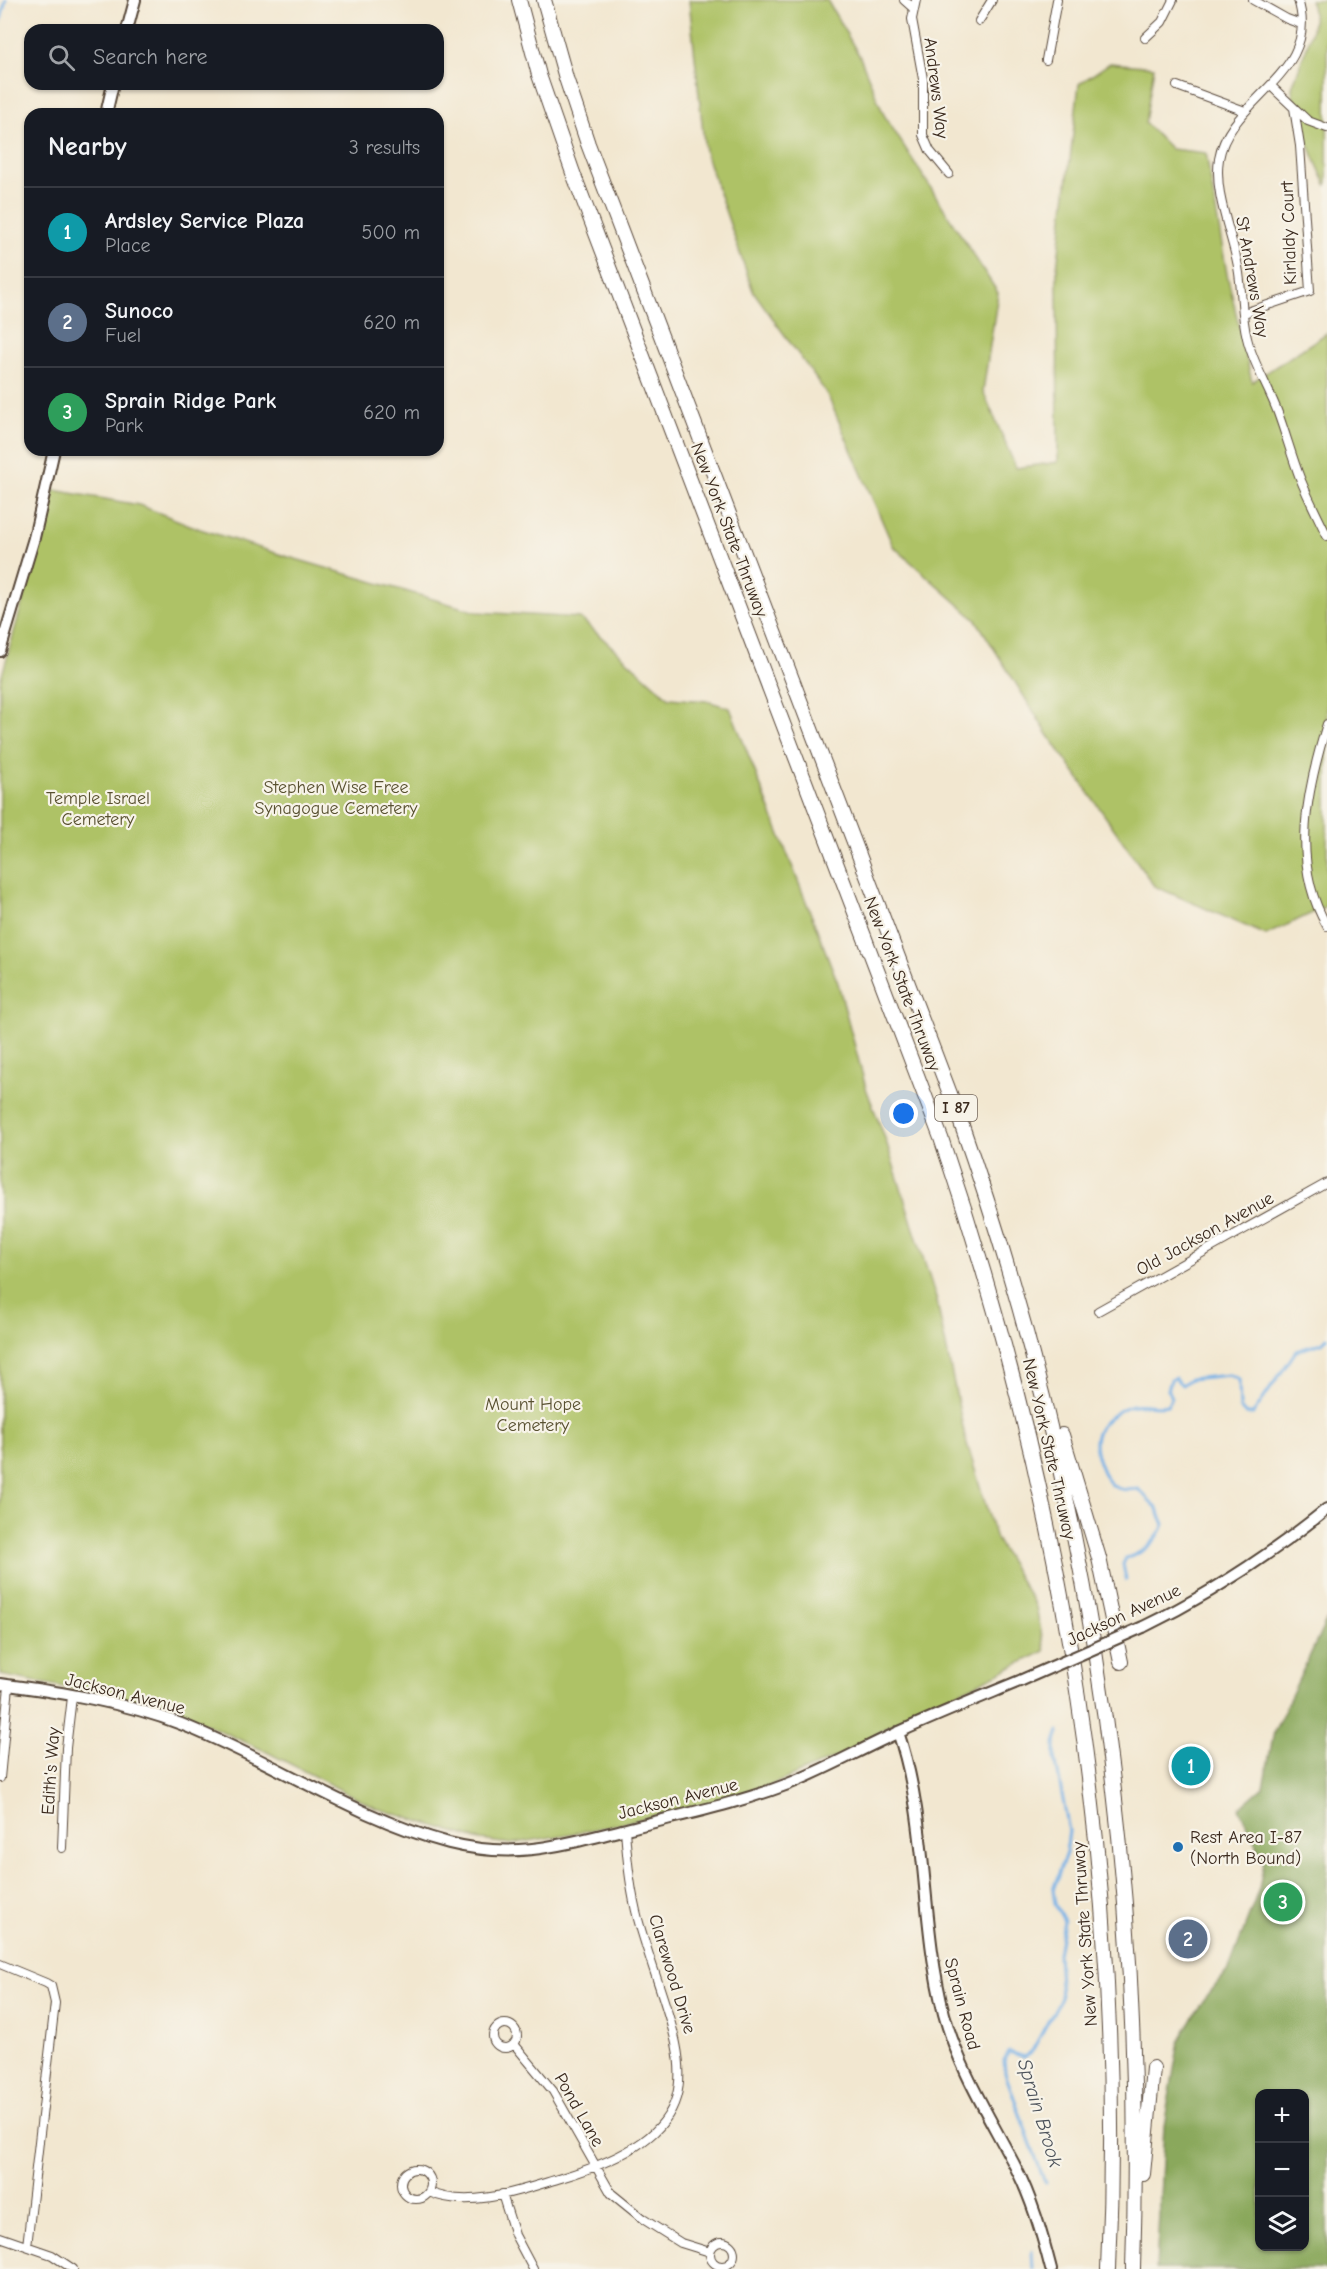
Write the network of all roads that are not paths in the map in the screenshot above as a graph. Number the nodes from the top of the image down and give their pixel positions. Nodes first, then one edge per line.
1 (135, 0) edge
2 (519, 0) edge
3 (544, 0) edge
4 (904, 0) edge
5 (992, 0) edge
6 (1057, 0) edge
7 (1173, 0) edge
8 (1253, 0) edge
9 (1298, 0) edge
10 (915, 4) edge
11 (979, 21) dead end
12 (129, 24) edge
13 (1301, 24) junction
14 (1145, 38) dead end
15 (1046, 60) dead end
16 (1177, 86) dead end
17 (1271, 86) junction
18 (112, 90) edge
19 (107, 108) edge
20 (1294, 108) junction
21 (1245, 111) junction
22 (1327, 128) edge
23 (949, 174) dead end
24 (1244, 313) junction
25 (53, 456) edge
26 (1327, 536) edge
27 (0, 651) edge
28 (1327, 724) edge
29 (1327, 926) edge
30 (1327, 1183) edge
31 (1098, 1311) dead end
32 (1032, 1349) junction
33 (1327, 1509) edge
34 (1121, 1662) dead end
35 (5, 1685) edge
36 (72, 1697) junction
37 (898, 1732) junction
38 (0, 1778) edge
39 (625, 1829) junction
40 (62, 1848) dead end
41 (0, 1964) edge
42 (514, 2044) dead end
43 (1153, 2068) dead end
44 (593, 2165) junction
45 (429, 2192) junction
46 (502, 2194) junction
47 (0, 2237) edge
48 (27, 2246) junction
49 (710, 2252) dead end
50 (73, 2269) edge
51 (533, 2269) edge
52 (1051, 2269) edge
53 (1108, 2269) edge
54 (1133, 2269) edge

1 - 12 main road
2 - 53 highway, New York State Thruway / I 87
3 - 32 highway, New York State Thruway / I 87
4 - 10 street
5 - 11 street
6 - 15 street
7 - 14 street
8 - 13 street
9 - 13 street, St Andrews Way
10 - 23 street, Andrews Way
13 - 17 street, St Andrews Way
16 - 21 street
17 - 20 street
17 - 21 street, St Andrews Way
18 - 19 main road
20 - 22 street
20 - 24 street, Kirlaldy Court
21 - 24 street, St Andrews Way
24 - 26 street, St Andrews Way
25 - 27 main road
28 - 29 street
30 - 31 street, Old Jackson Avenue
32 - 34 highway
32 - 54 highway, New York State Thruway / I 87
33 - 37 main road, Jackson Avenue, bridge
35 - 36 main road, Jackson Avenue
35 - 38 street
36 - 39 main road, Jackson Avenue
36 - 40 street, Edith's Way
37 - 39 main road, Jackson Avenue
37 - 52 main road, Sprain Road
39 - 44 street, Clarewood Drive
41 - 48 street
42 - 44 street, Pond Lane
43 - 54 highway
44 - 46 street, Clarewood Drive
44 - 49 street, Pond Lane
45 - 45 street, Clarewood Drive
45 - 46 street, Clarewood Drive
46 - 51 street
47 - 48 street
48 - 50 street

